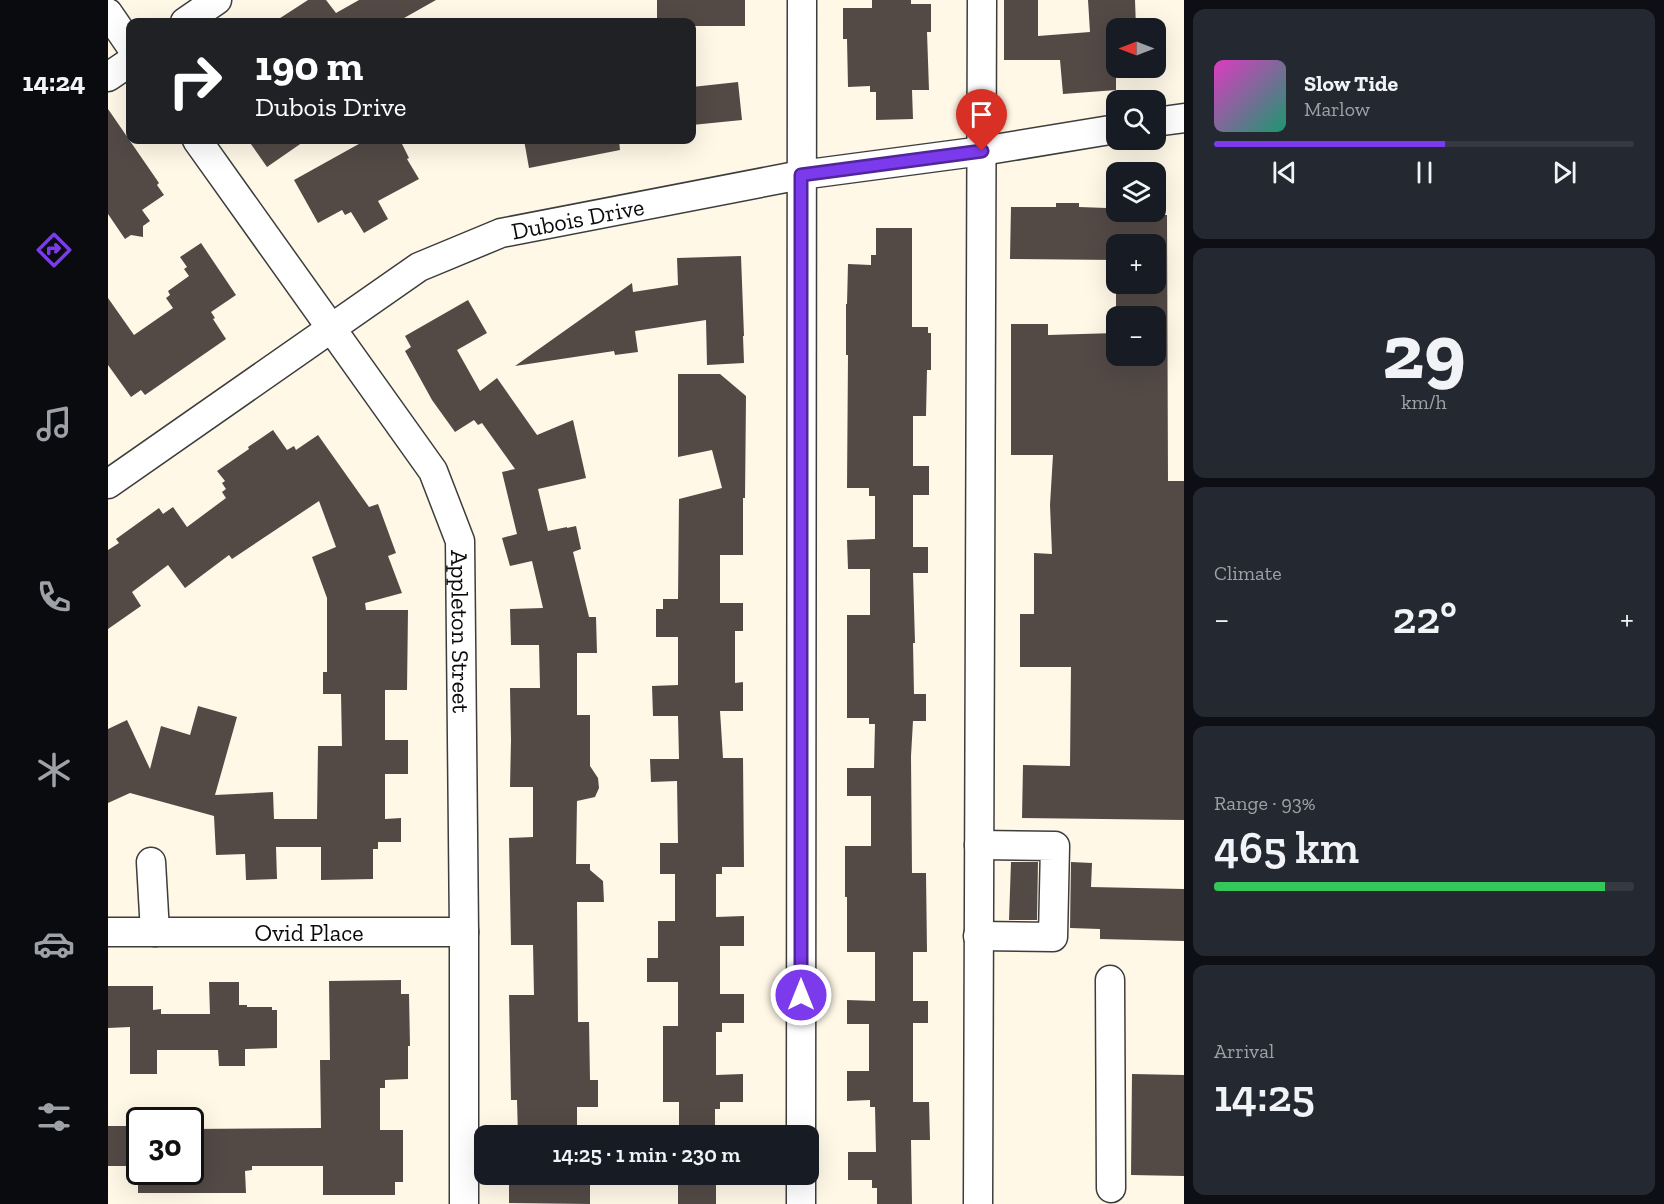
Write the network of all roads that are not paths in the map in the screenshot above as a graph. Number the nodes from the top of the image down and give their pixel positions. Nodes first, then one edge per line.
1 (217, 0) edge
2 (802, 0) edge
3 (982, 0) edge
4 (108, 13) edge
5 (191, 18) edge
6 (126, 39) edge
7 (126, 65) edge
8 (108, 77) edge
9 (1184, 117) edge
10 (1166, 120) edge
11 (1106, 131) edge
12 (200, 144) edge
13 (982, 151) junction
14 (801, 175) junction
15 (330, 328) junction
16 (108, 484) edge
17 (979, 845) junction
18 (151, 862) dead end
19 (108, 932) edge
20 (155, 932) junction
21 (464, 932) junction
22 (978, 936) junction
23 (1110, 980) dead end
24 (801, 1125) edge
25 (801, 1185) edge
26 (1111, 1188) dead end
27 (464, 1204) edge
28 (801, 1204) edge
29 (978, 1204) edge

1 - 5 street
2 - 14 street
3 - 13 street
4 - 6 street
7 - 8 street
9 - 10 street
11 - 13 street, Dubois Drive
12 - 15 street, Appleton Street
13 - 14 street, Dubois Drive
13 - 17 street
14 - 15 street, Dubois Drive
14 - 24 street
15 - 16 street, Dubois Drive
15 - 21 street, Appleton Street
17 - 22 street
17 - 22 street
18 - 20 street
19 - 20 street, Ovid Place
20 - 21 street, Ovid Place
21 - 27 street, Appleton Street
22 - 29 street
23 - 26 street
25 - 28 street

